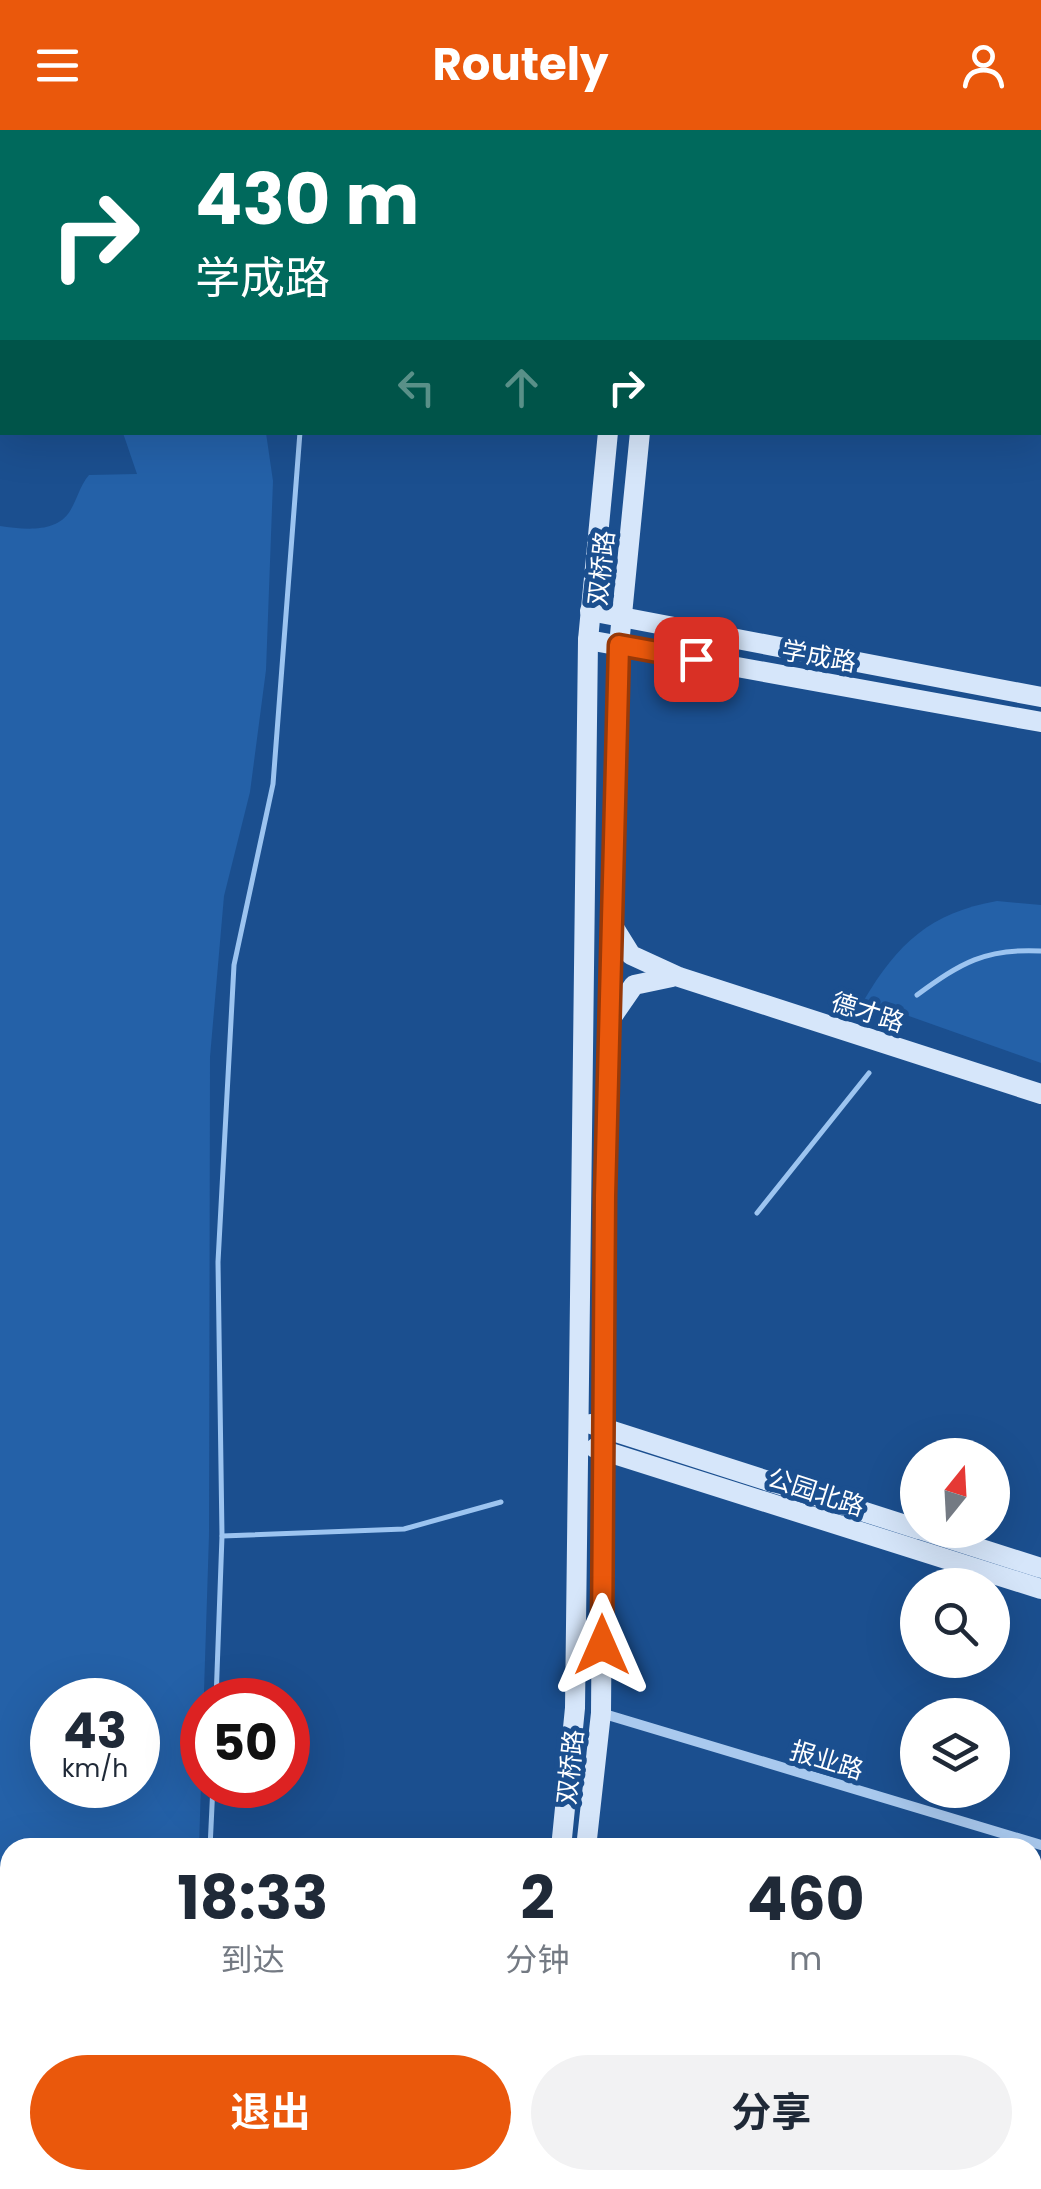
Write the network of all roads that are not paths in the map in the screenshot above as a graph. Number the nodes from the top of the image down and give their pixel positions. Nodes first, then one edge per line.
1 (608, 435) edge
2 (640, 435) edge
3 (590, 610) junction
4 (621, 616) junction
5 (588, 640) junction
6 (619, 645) junction
7 (1041, 698) edge
8 (1041, 722) edge
9 (612, 926) junction
10 (679, 977) junction
11 (610, 1024) junction
12 (1041, 1094) edge
13 (576, 1419) junction
14 (603, 1427) junction
15 (576, 1442) junction
16 (603, 1451) junction
17 (730, 1480) junction
18 (900, 1524) edge
19 (979, 1548) edge
20 (1041, 1568) edge
21 (1041, 1589) edge
22 (601, 1714) junction
23 (561, 1838) edge
24 (587, 1838) edge
25 (1017, 1838) edge

1 - 3 main road, 双桥路
2 - 4 main road, 双桥路
3 - 4 main road, 学成路
3 - 5 main road, 双桥路
4 - 6 main road, 双桥路
4 - 7 main road, 学成路
5 - 6 main road, 学成路
5 - 13 main road, 双桥路
6 - 8 main road, 学成路
6 - 9 main road, 双桥路
9 - 10 main road, 德才路
9 - 11 main road, 双桥路
10 - 11 main road
10 - 12 main road, 德才路
11 - 14 main road, 双桥路
13 - 14 main road, 公园北路
13 - 15 main road, 双桥路
14 - 16 main road, 双桥路
14 - 17 main road, 公园北路
15 - 16 main road, 公园北路
15 - 23 main road, 双桥路
16 - 17 main road, 公园北路
16 - 22 main road, 双桥路
17 - 18 main road, 公园北路
17 - 21 main road, 公园北路
19 - 20 main road, 公园北路
22 - 24 main road, 双桥路
22 - 25 street, 报业路

